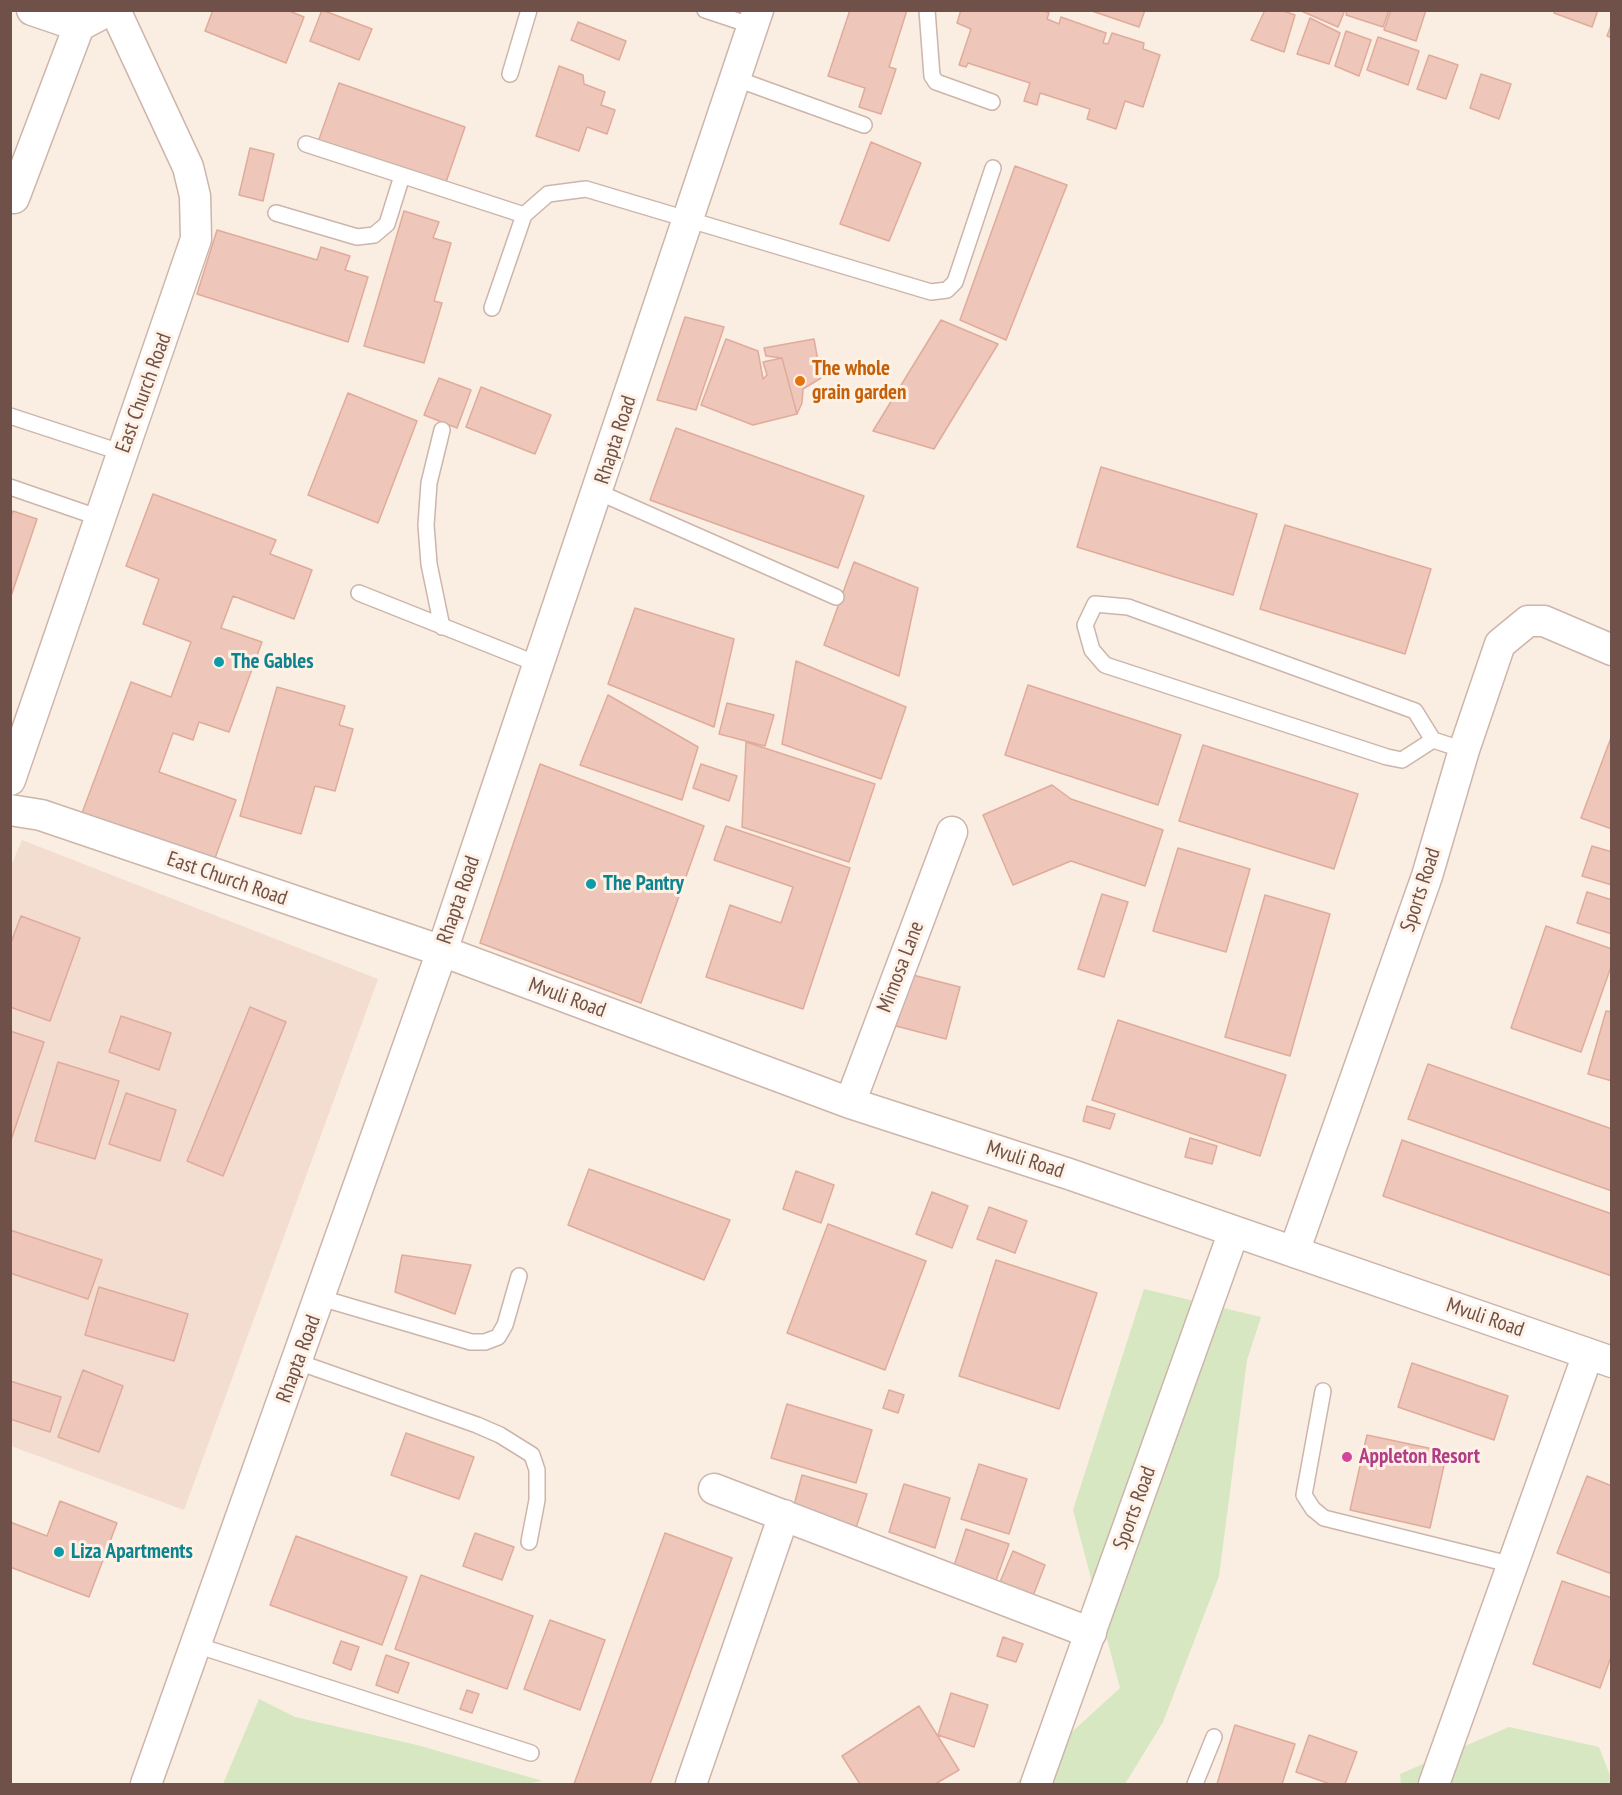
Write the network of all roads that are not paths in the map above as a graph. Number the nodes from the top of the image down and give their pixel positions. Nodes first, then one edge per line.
1 (32, 10) edge
2 (108, 10) edge
3 (115, 10) edge
4 (529, 10) edge
5 (705, 10) edge
6 (927, 10) edge
7 (756, 18) edge
8 (79, 26) junction
9 (510, 74) dead end
10 (734, 78) junction
11 (992, 102) dead end
12 (864, 125) dead end
13 (306, 144) dead end
14 (993, 168) dead end
15 (402, 176) junction
16 (14, 198) dead end
17 (276, 213) dead end
18 (524, 215) junction
19 (689, 219) junction
20 (492, 308) dead end
21 (10, 416) edge
22 (442, 430) dead end
23 (123, 453) junction
24 (10, 487) edge
25 (598, 492) junction
26 (100, 518) junction
27 (359, 593) dead end
28 (836, 597) dead end
29 (442, 627) junction
30 (1611, 650) edge
31 (540, 665) junction
32 (1432, 740) junction
33 (1464, 750) junction
34 (10, 780) edge
35 (10, 810) edge
36 (952, 832) dead end
37 (442, 951) junction
38 (850, 1103) junction
39 (1234, 1231) junction
40 (1294, 1252) junction
41 (519, 1276) dead end
42 (321, 1298) junction
43 (1600, 1358) edge
44 (298, 1362) junction
45 (1323, 1391) dead end
46 (714, 1489) dead end
47 (784, 1515) junction
48 (529, 1542) dead end
49 (1513, 1565) junction
50 (1091, 1633) junction
51 (196, 1645) junction
52 (1214, 1737) dead end
53 (531, 1753) dead end
54 (146, 1785) edge
55 (691, 1785) edge
56 (1036, 1785) edge
57 (1195, 1785) edge
58 (1434, 1785) edge

1 - 8 street
2 - 8 street
3 - 23 street, East Church Road
4 - 9 lane
5 - 7 lane
6 - 11 lane
7 - 10 street, Rhapta Road
8 - 16 street
10 - 12 lane
10 - 19 street, Rhapta Road
13 - 15 lane
14 - 19 lane
15 - 17 lane
15 - 18 lane
18 - 19 lane
18 - 20 lane
19 - 25 street, Rhapta Road
21 - 23 lane
22 - 29 lane
23 - 26 street, East Church Road
24 - 26 lane
25 - 28 lane
25 - 31 street, Rhapta Road
26 - 34 street, East Church Road
27 - 29 lane
29 - 31 lane
30 - 33 street, Sports Road
31 - 37 street, Rhapta Road
32 - 32 lane
32 - 33 lane
33 - 40 street, Sports Road
35 - 37 street, East Church Road
36 - 38 street, Mimosa Lane
37 - 38 street, Mvuli Road
37 - 42 street, Rhapta Road
38 - 39 street, Mvuli Road
39 - 40 street, Mvuli Road
39 - 50 street, Sports Road
40 - 43 street, Mvuli Road
41 - 42 lane
42 - 44 street, Rhapta Road
43 - 49 street
44 - 48 lane
44 - 51 street, Rhapta Road
45 - 49 lane
46 - 47 street
47 - 50 street
47 - 55 street
49 - 58 street
50 - 56 street, Sports Road
51 - 53 lane
51 - 54 street, Rhapta Road
52 - 57 lane

